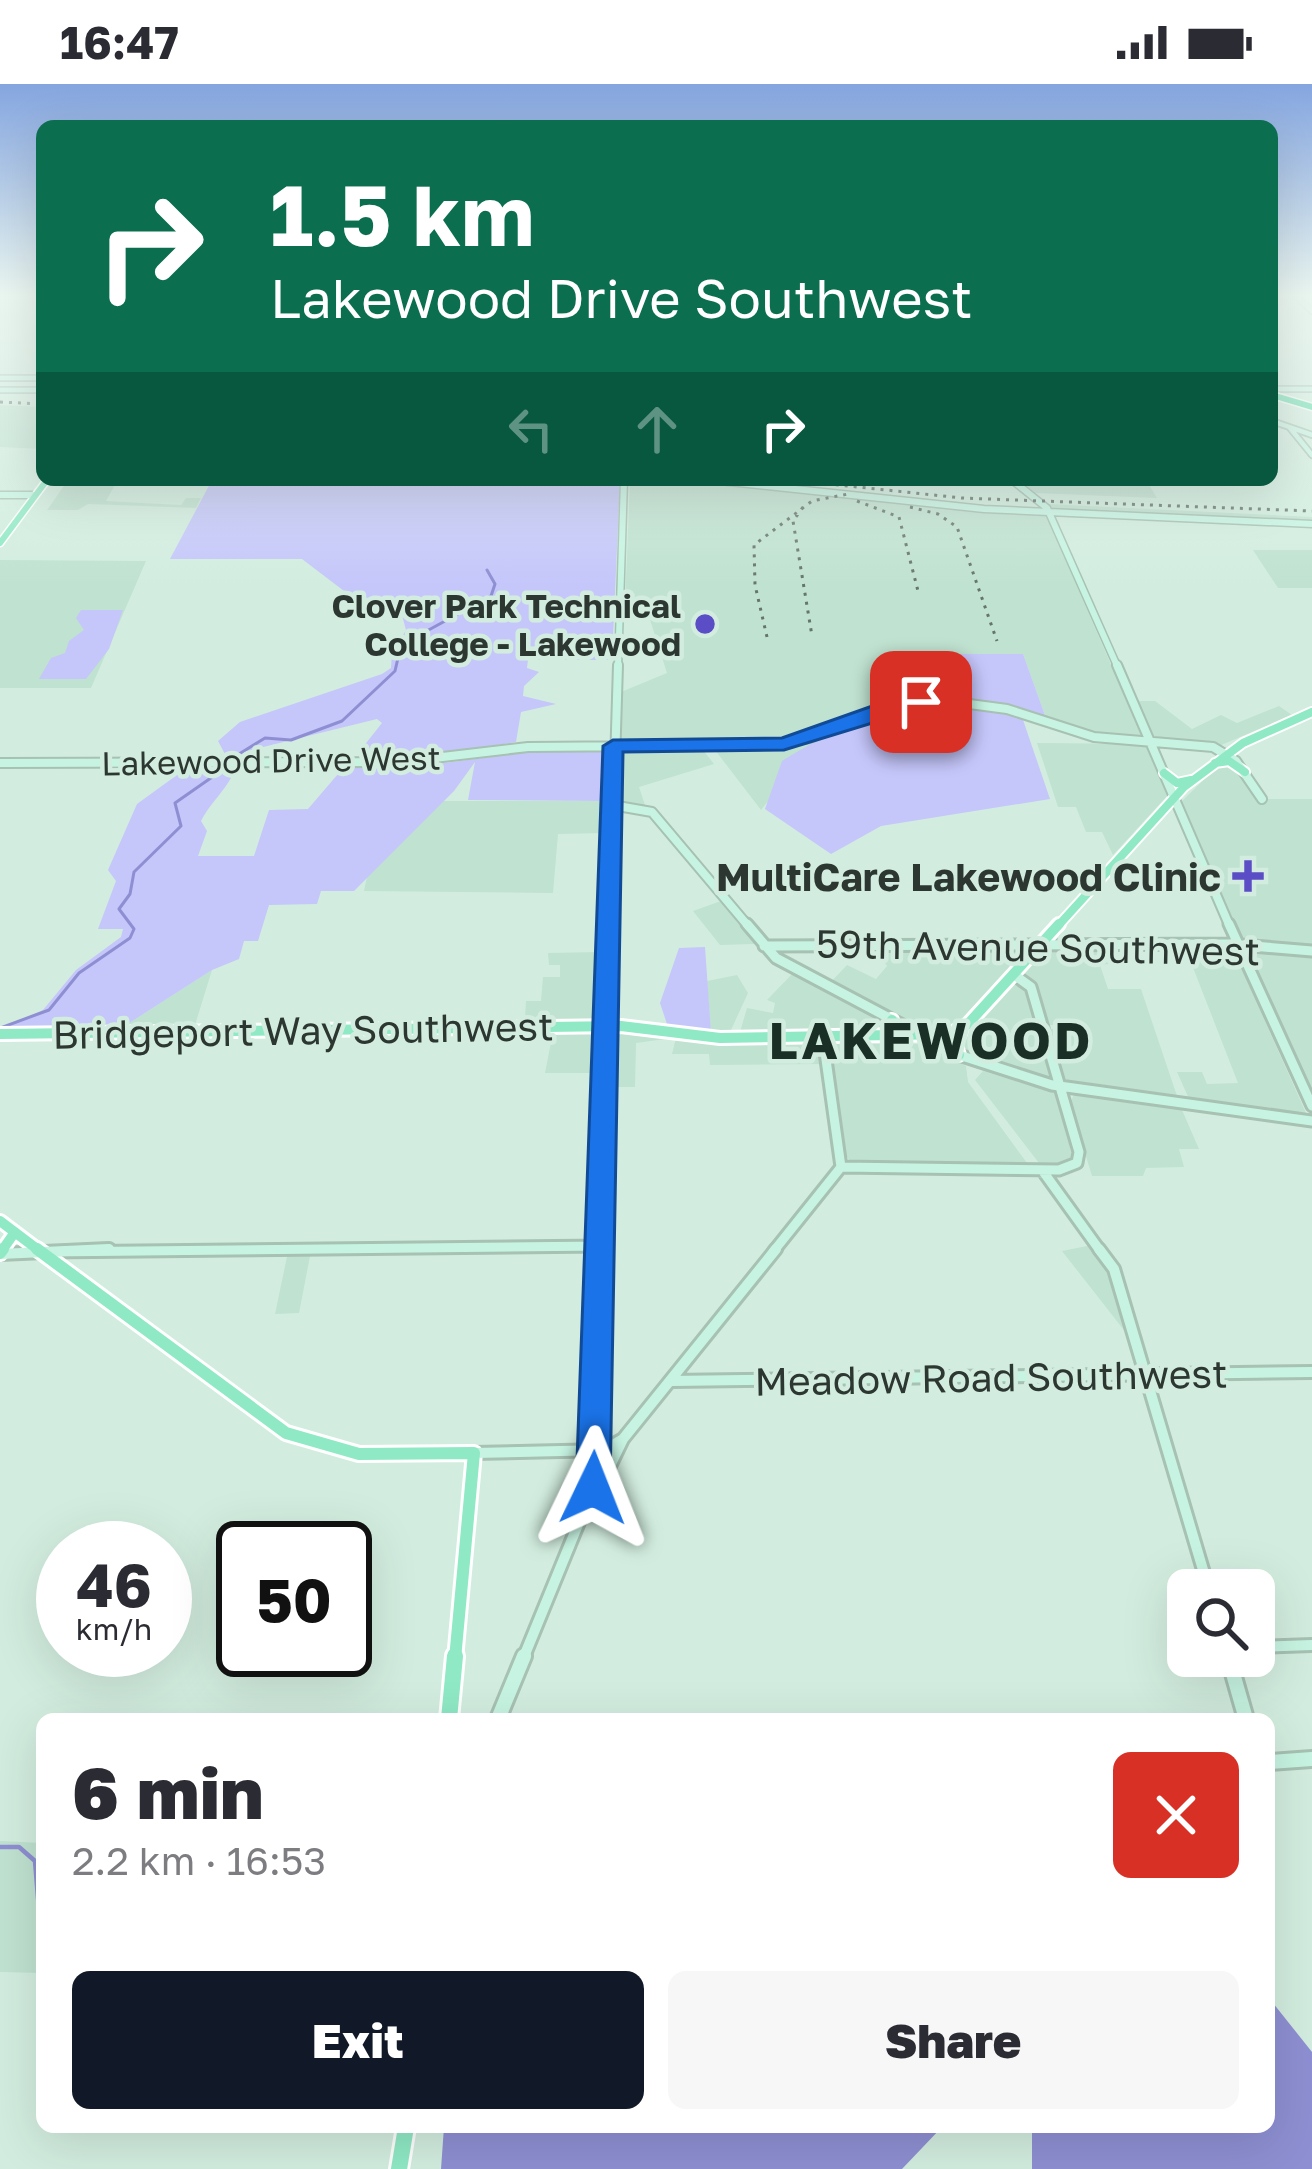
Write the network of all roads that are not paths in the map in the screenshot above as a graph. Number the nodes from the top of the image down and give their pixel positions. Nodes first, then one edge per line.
1 (1278, 394) edge
2 (1278, 394) edge
3 (1312, 407) edge
4 (1278, 423) edge
5 (1288, 425) junction
6 (1311, 435) edge
7 (1298, 437) junction
8 (1312, 455) edge
9 (42, 486) edge
10 (625, 486) edge
11 (774, 486) edge
12 (1019, 486) edge
13 (0, 495) edge
14 (35, 495) junction
15 (1049, 512) junction
16 (1312, 524) edge
17 (0, 543) edge
18 (1312, 712) edge
19 (1149, 740) junction
20 (613, 746) junction
21 (1227, 753) junction
22 (0, 763) edge
23 (1212, 764) junction
24 (1246, 772) junction
25 (1164, 773) junction
26 (1194, 778) junction
27 (1174, 797) junction
28 (1262, 799) dead end
29 (612, 805) junction
30 (1236, 944) junction
31 (764, 946) junction
32 (1020, 946) junction
33 (1038, 946) junction
34 (1312, 950) edge
35 (1270, 951) junction
36 (1028, 958) junction
37 (1245, 964) junction
38 (1013, 974) junction
39 (892, 1020) junction
40 (967, 1025) junction
41 (606, 1026) junction
42 (0, 1034) edge
43 (926, 1037) junction
44 (882, 1038) junction
45 (823, 1039) junction
46 (958, 1055) junction
47 (1059, 1086) junction
48 (1312, 1106) edge
49 (1312, 1121) edge
50 (1033, 1159) dead end
51 (841, 1167) junction
52 (1023, 1170) junction
53 (1042, 1170) junction
54 (0, 1221) edge
55 (15, 1232) junction
56 (601, 1246) junction
57 (40, 1251) junction
58 (0, 1253) edge
59 (687, 1360) junction
60 (1312, 1372) edge
61 (1146, 1376) junction
62 (670, 1381) junction
63 (695, 1381) junction
64 (623, 1439) junction
65 (595, 1450) junction
66 (474, 1453) junction
67 (424, 1454) junction
68 (470, 1487) junction
69 (588, 1508) junction
70 (1203, 1569) edge
71 (1312, 1645) edge
72 (1275, 1647) edge
73 (1234, 1677) edge
74 (450, 1713) edge
75 (501, 1713) edge
76 (1244, 1713) edge
77 (1312, 1760) edge
78 (1275, 1762) edge
79 (405, 2133) edge
80 (399, 2169) edge

1 - 3 highway
2 - 3 highway
4 - 5 main road
5 - 6 main road
5 - 7 main road
6 - 7 main road
7 - 8 main road
9 - 14 main road
10 - 20 main road
11 - 15 main road
12 - 15 main road
13 - 14 main road
14 - 17 main road
15 - 16 main road
15 - 19 main road
18 - 21 main road
19 - 20 main road, Lakewood Drive West
19 - 21 main road, Lakewood Drive West
19 - 25 main road
20 - 22 main road, Lakewood Drive West
20 - 29 main road
21 - 23 main road
21 - 24 main road
23 - 24 main road
23 - 26 main road
24 - 28 main road
25 - 26 main road
25 - 27 main road
26 - 27 main road
27 - 30 main road
27 - 33 main road
29 - 31 main road
29 - 41 main road
30 - 33 main road, 59th Avenue Southwest
30 - 35 main road, 59th Avenue Southwest
30 - 37 main road
31 - 32 main road, 59th Avenue Southwest
31 - 39 main road
32 - 33 main road, 59th Avenue Southwest
32 - 36 main road
33 - 36 main road
34 - 35 main road, 59th Avenue Southwest
35 - 37 main road
36 - 38 main road
37 - 48 main road
38 - 40 main road
38 - 47 main road
39 - 43 main road
39 - 44 main road
40 - 43 main road, Bridgeport Way Southwest
40 - 46 main road
41 - 42 main road, Bridgeport Way Southwest
41 - 45 main road, Bridgeport Way Southwest
41 - 56 main road
43 - 44 main road, Bridgeport Way Southwest
43 - 46 main road
44 - 45 main road, Bridgeport Way Southwest
45 - 51 main road
46 - 47 main road
47 - 49 main road
47 - 53 main road
50 - 52 main road
51 - 52 main road
51 - 59 main road
52 - 53 main road
53 - 61 main road
54 - 55 main road
55 - 57 main road
55 - 58 main road
56 - 57 main road
56 - 65 main road
57 - 58 main road
57 - 67 main road
59 - 62 main road
59 - 63 main road
60 - 61 main road, Meadow Road Southwest
61 - 63 main road, Meadow Road Southwest
61 - 70 main road
62 - 63 main road, Meadow Road Southwest
62 - 64 main road
64 - 65 main road
64 - 69 main road
65 - 66 main road
65 - 69 main road
66 - 67 main road
66 - 68 main road
67 - 68 main road
68 - 74 main road
69 - 75 main road
71 - 72 main road
73 - 76 main road
77 - 78 main road
79 - 80 main road

